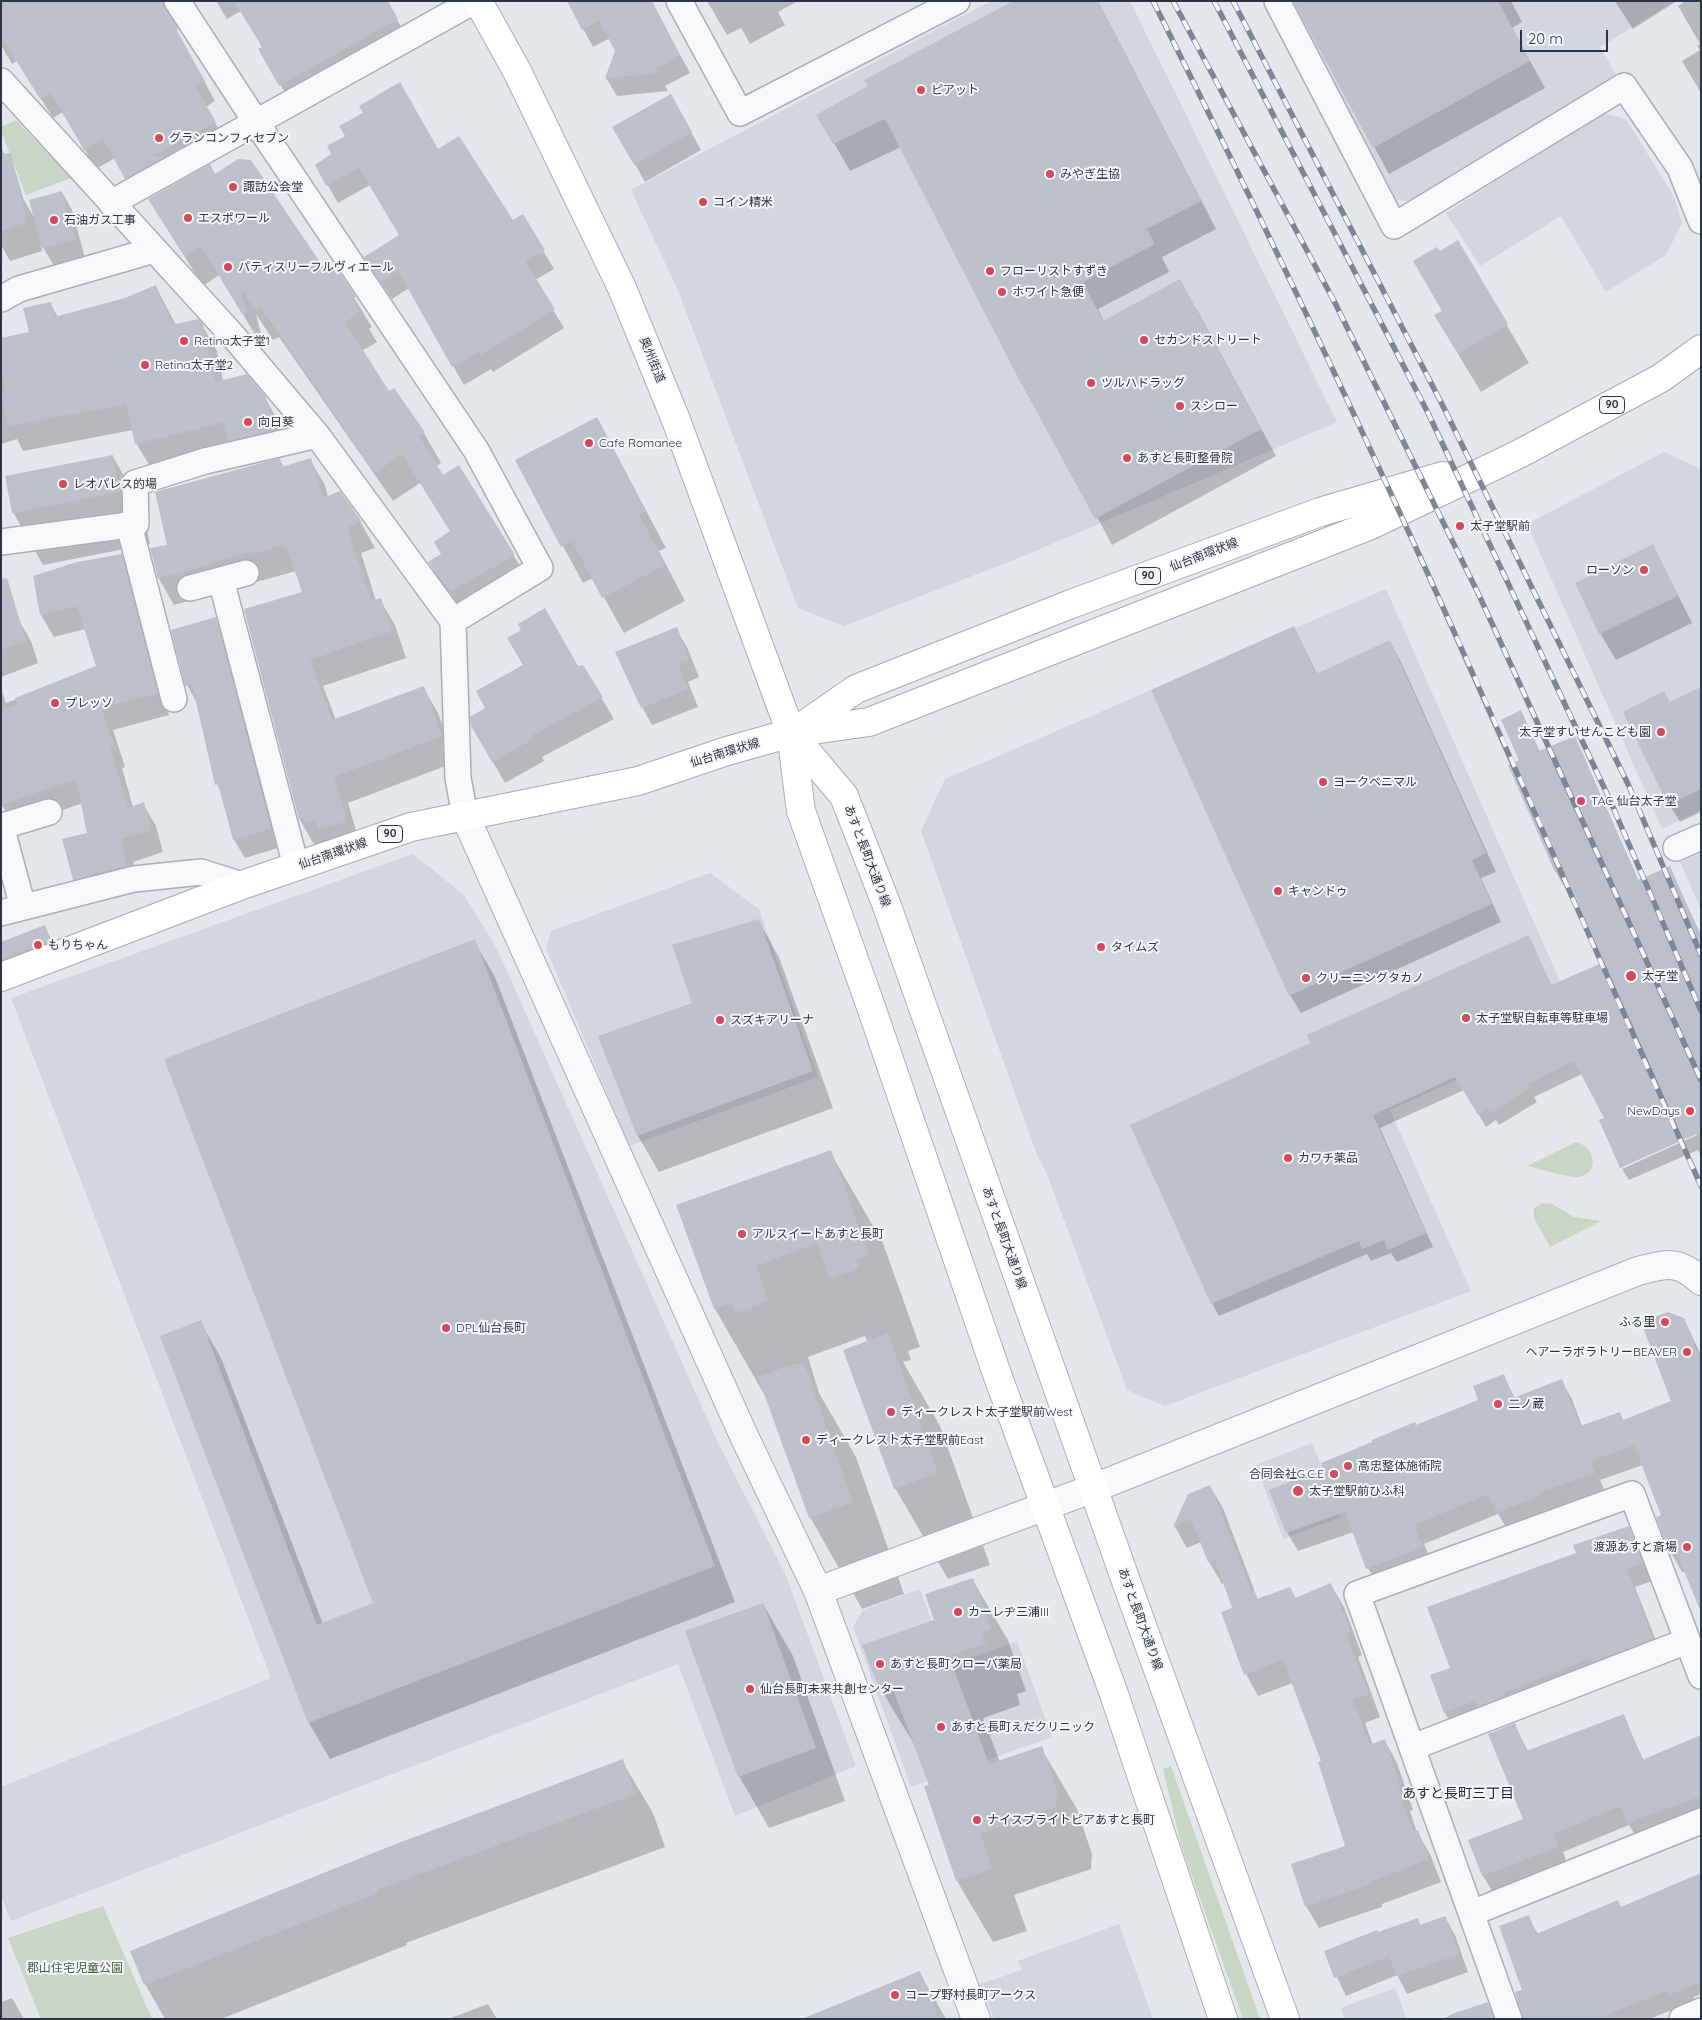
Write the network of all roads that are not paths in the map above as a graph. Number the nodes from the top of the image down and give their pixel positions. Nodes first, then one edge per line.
1 (177, 1) edge
2 (474, 1) edge
3 (478, 1) edge
4 (679, 1) edge
5 (957, 1) edge
6 (1277, 1) edge
7 (1, 81) edge
8 (10, 104) edge
9 (256, 122) junction
10 (111, 203) junction
11 (1701, 221) edge
12 (154, 250) junction
13 (1, 299) edge
14 (1701, 349) edge
15 (317, 435) junction
16 (130, 525) junction
17 (1, 542) edge
18 (246, 573) dead end
19 (221, 580) junction
20 (190, 588) dead end
21 (453, 621) junction
22 (174, 699) dead end
23 (792, 733) junction
24 (49, 812) dead end
25 (465, 816) junction
26 (2, 826) edge
27 (1701, 837) edge
28 (1676, 848) dead end
29 (296, 866) junction
30 (242, 885) junction
31 (12, 910) edge
32 (1, 977) edge
33 (1701, 1281) edge
34 (1094, 1488) junction
35 (1046, 1505) junction
36 (818, 1591) junction
37 (1687, 1641) junction
38 (1701, 1676) edge
39 (1412, 1748) junction
40 (1701, 1821) edge
41 (1472, 1913) junction
42 (1701, 2011) edge
43 (976, 2019) edge
44 (1224, 2019) edge
45 (1285, 2019) edge
46 (1509, 2019) edge
47 (1682, 2019) edge

1 - 9 street
2 - 9 street
3 - 23 main road, 奥州街道
4 - 5 street
6 - 11 street
7 - 8 street
8 - 10 street
9 - 10 street
9 - 21 street
10 - 12 street
12 - 13 street
12 - 15 street
14 - 23 main road, 仙台南環状線 / 90
15 - 16 street
15 - 21 street
16 - 17 street
16 - 22 street
18 - 19 street
19 - 20 street
19 - 29 street
21 - 25 street
23 - 25 main road, 仙台南環状線 / 90
23 - 34 main road, あすと長町大通り線
23 - 35 main road
24 - 26 street
25 - 29 main road, 仙台南環状線 / 90
25 - 36 street
26 - 31 street
27 - 28 street
29 - 30 main road, 仙台南環状線 / 90
30 - 31 street
30 - 32 main road, 仙台南環状線 / 90
33 - 34 street
34 - 35 street
34 - 45 main road, あすと長町大通り線
35 - 36 street
35 - 44 main road
36 - 43 street
37 - 38 street
37 - 39 street
37 - 39 street
39 - 41 street
40 - 41 street
41 - 46 street
42 - 47 street

